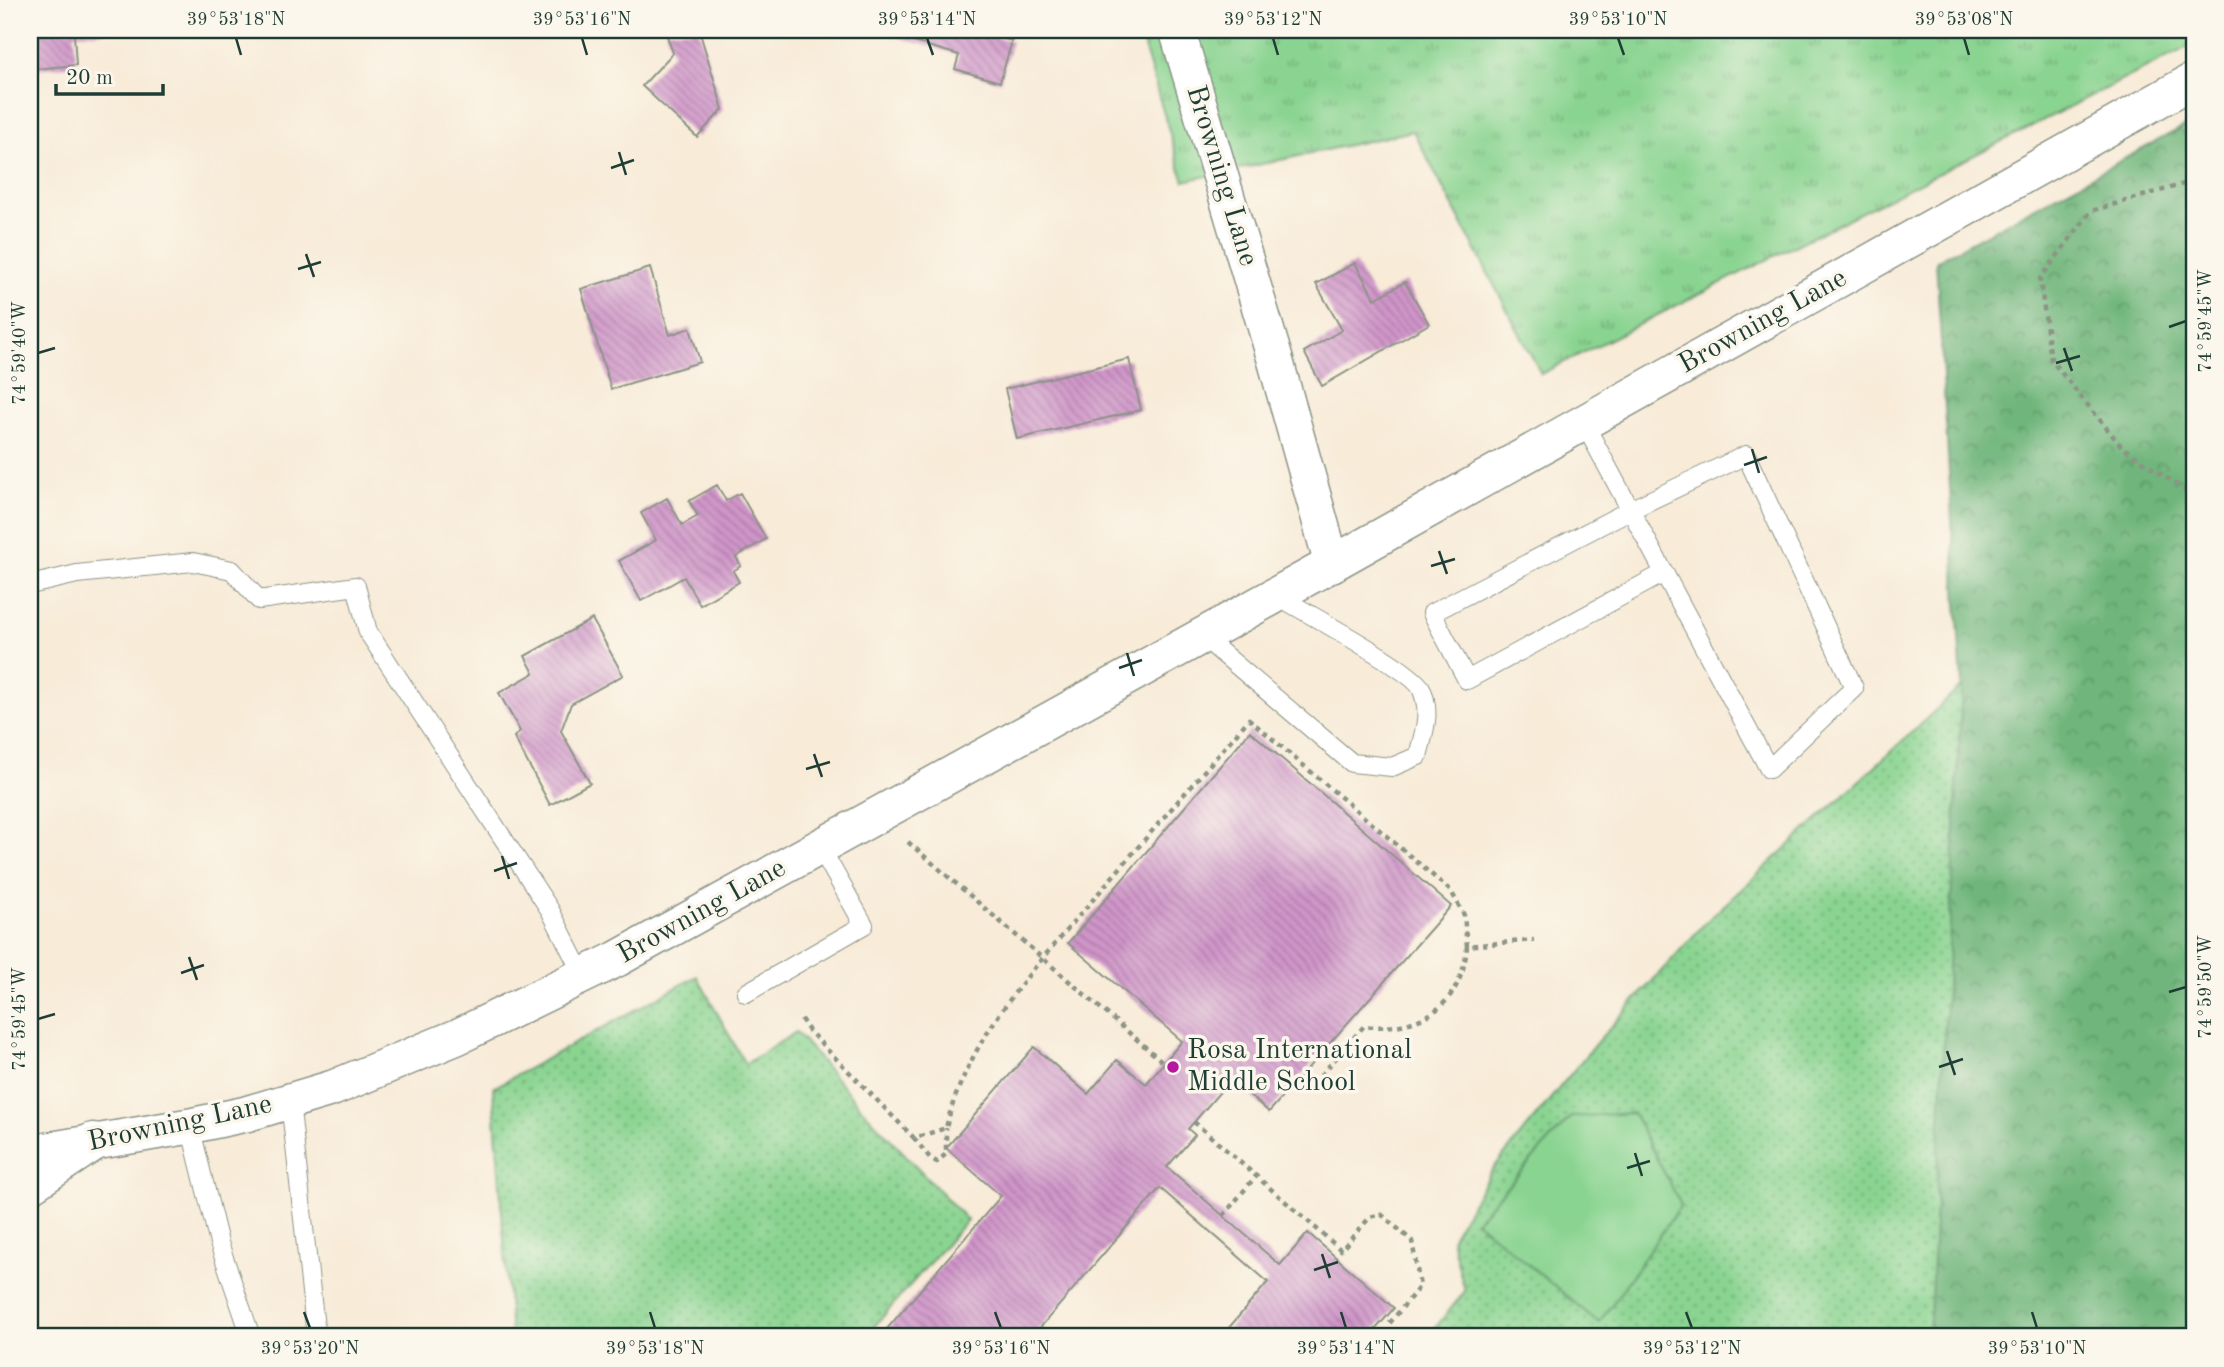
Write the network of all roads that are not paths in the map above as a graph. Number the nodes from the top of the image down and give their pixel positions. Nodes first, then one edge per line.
1 (1177, 30) edge
2 (2194, 80) edge
3 (1584, 423) junction
4 (1630, 510) junction
5 (1332, 564) junction
6 (1664, 573) junction
7 (30, 585) edge
8 (1276, 595) junction
9 (1202, 636) junction
10 (820, 847) junction
11 (583, 975) junction
12 (746, 993) dead end
13 (290, 1101) junction
14 (190, 1126) junction
15 (93, 1142) junction
16 (30, 1153) edge
17 (30, 1184) edge
18 (251, 1337) edge
19 (316, 1337) edge

1 - 5 street, Browning Lane
2 - 3 street, Browning Lane
3 - 4 lane
3 - 5 street, Browning Lane
4 - 6 lane
4 - 6 lane
4 - 6 lane
5 - 8 street, Browning Lane
7 - 11 lane
8 - 9 street, Browning Lane
8 - 9 lane
9 - 10 street, Browning Lane
10 - 11 street, Browning Lane
10 - 12 lane
11 - 13 street, Browning Lane
13 - 14 street, Browning Lane
13 - 19 lane
14 - 15 street, Browning Lane
14 - 18 lane
15 - 16 street, Browning Lane
15 - 17 street

